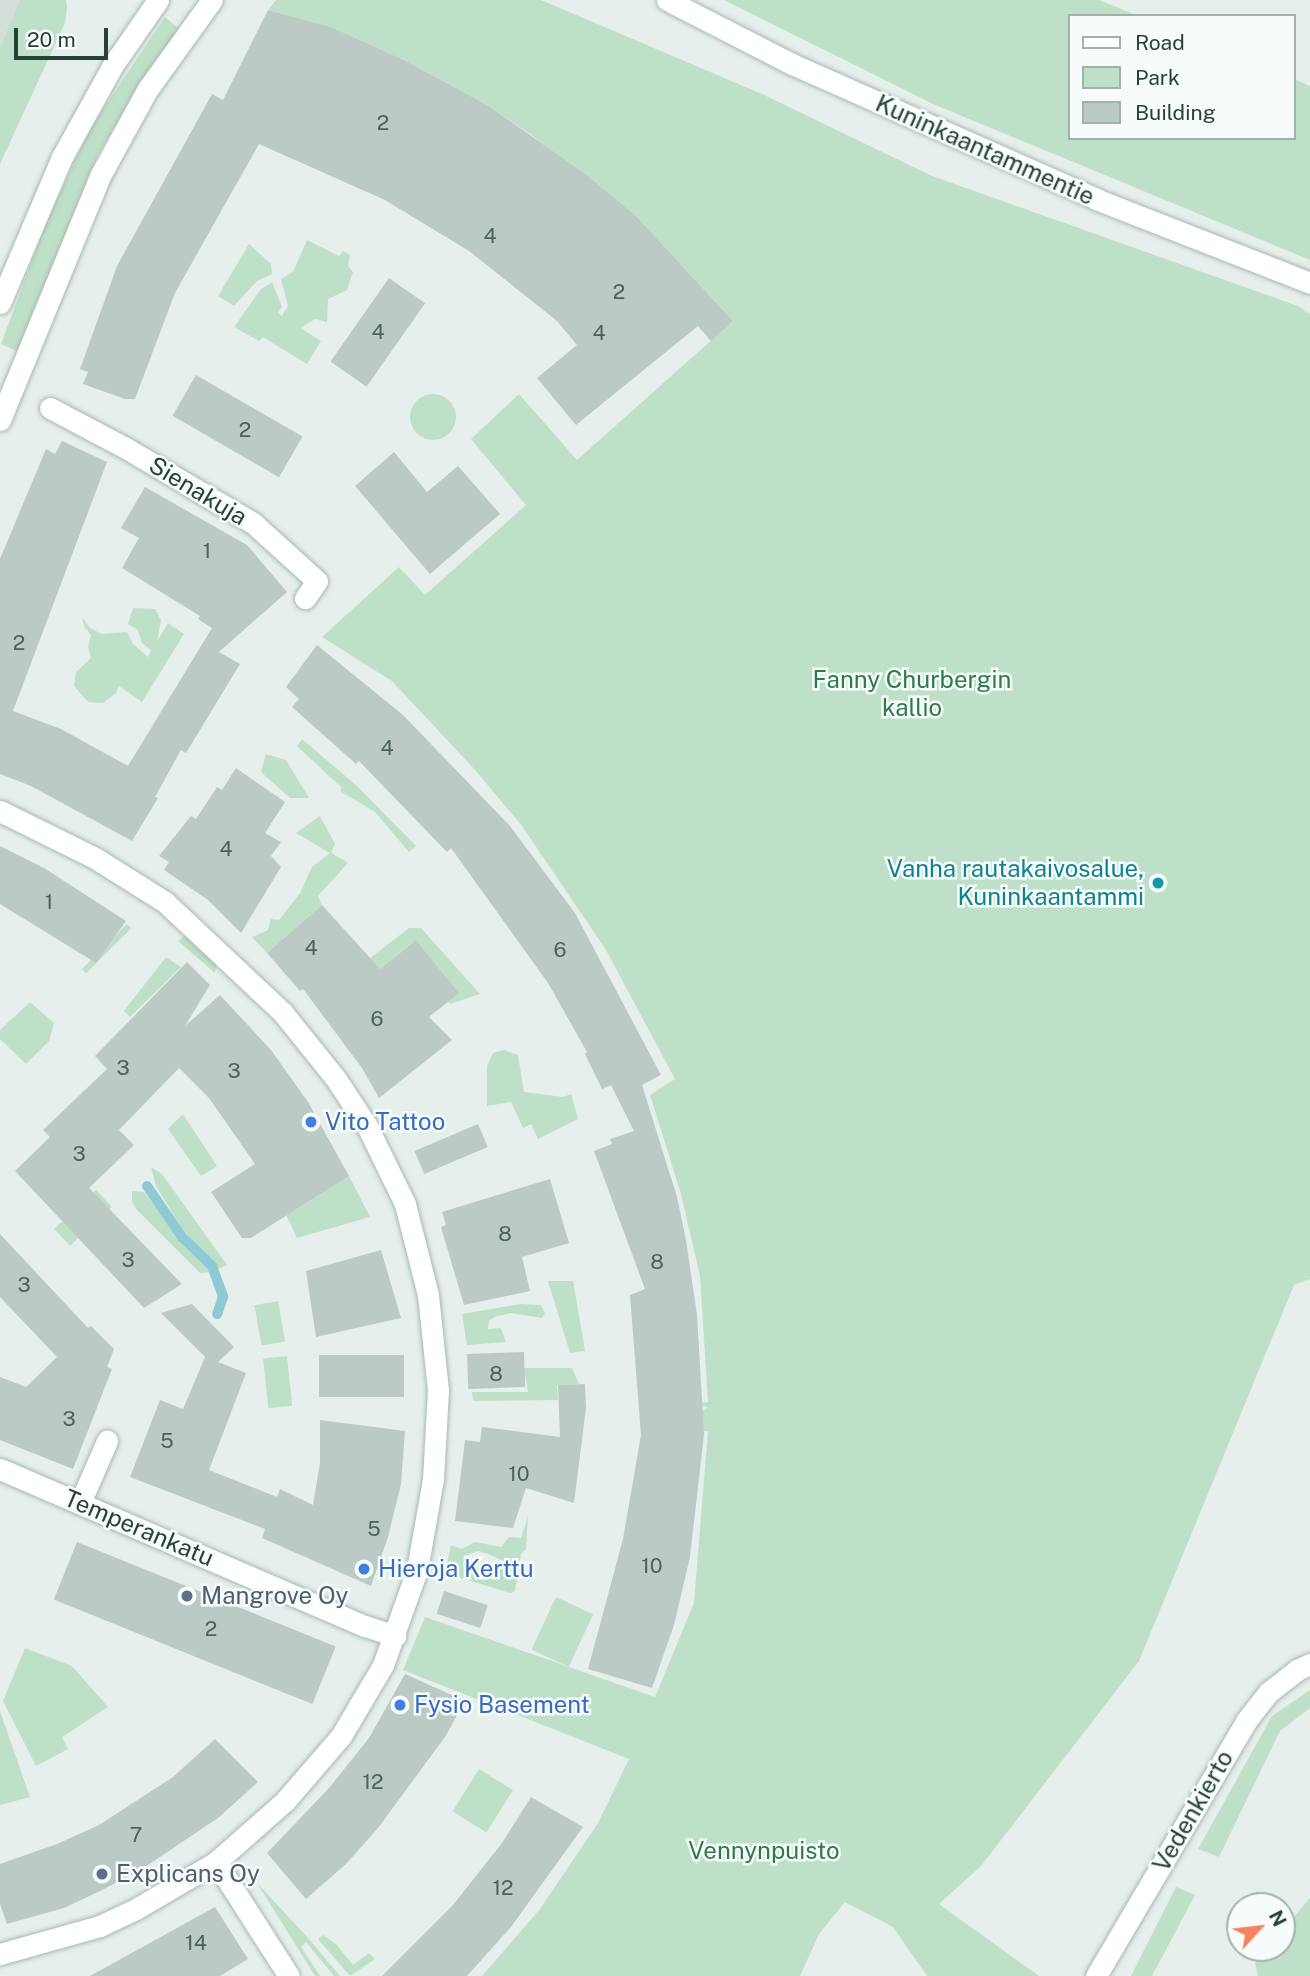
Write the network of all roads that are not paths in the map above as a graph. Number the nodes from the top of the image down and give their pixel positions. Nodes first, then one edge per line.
1 (159, 0) edge
2 (212, 0) edge
3 (667, 0) edge
4 (1310, 284) edge
5 (0, 303) edge
6 (50, 408) dead end
7 (0, 420) edge
8 (305, 598) dead end
9 (0, 811) edge
10 (107, 1441) dead end
11 (0, 1469) edge
12 (80, 1503) junction
13 (395, 1636) junction
14 (1310, 1664) edge
15 (216, 1862) junction
16 (0, 1954) edge
17 (289, 1976) edge
18 (1097, 1976) edge

1 - 5 street
2 - 7 street
3 - 4 street, Kuninkaantammentie
6 - 8 street, Sienakuja
9 - 13 street
10 - 12 street
11 - 12 street, Temperankatu
12 - 13 street, Temperankatu
13 - 15 street
14 - 18 street, Vedenkierto
15 - 16 street
15 - 17 street

